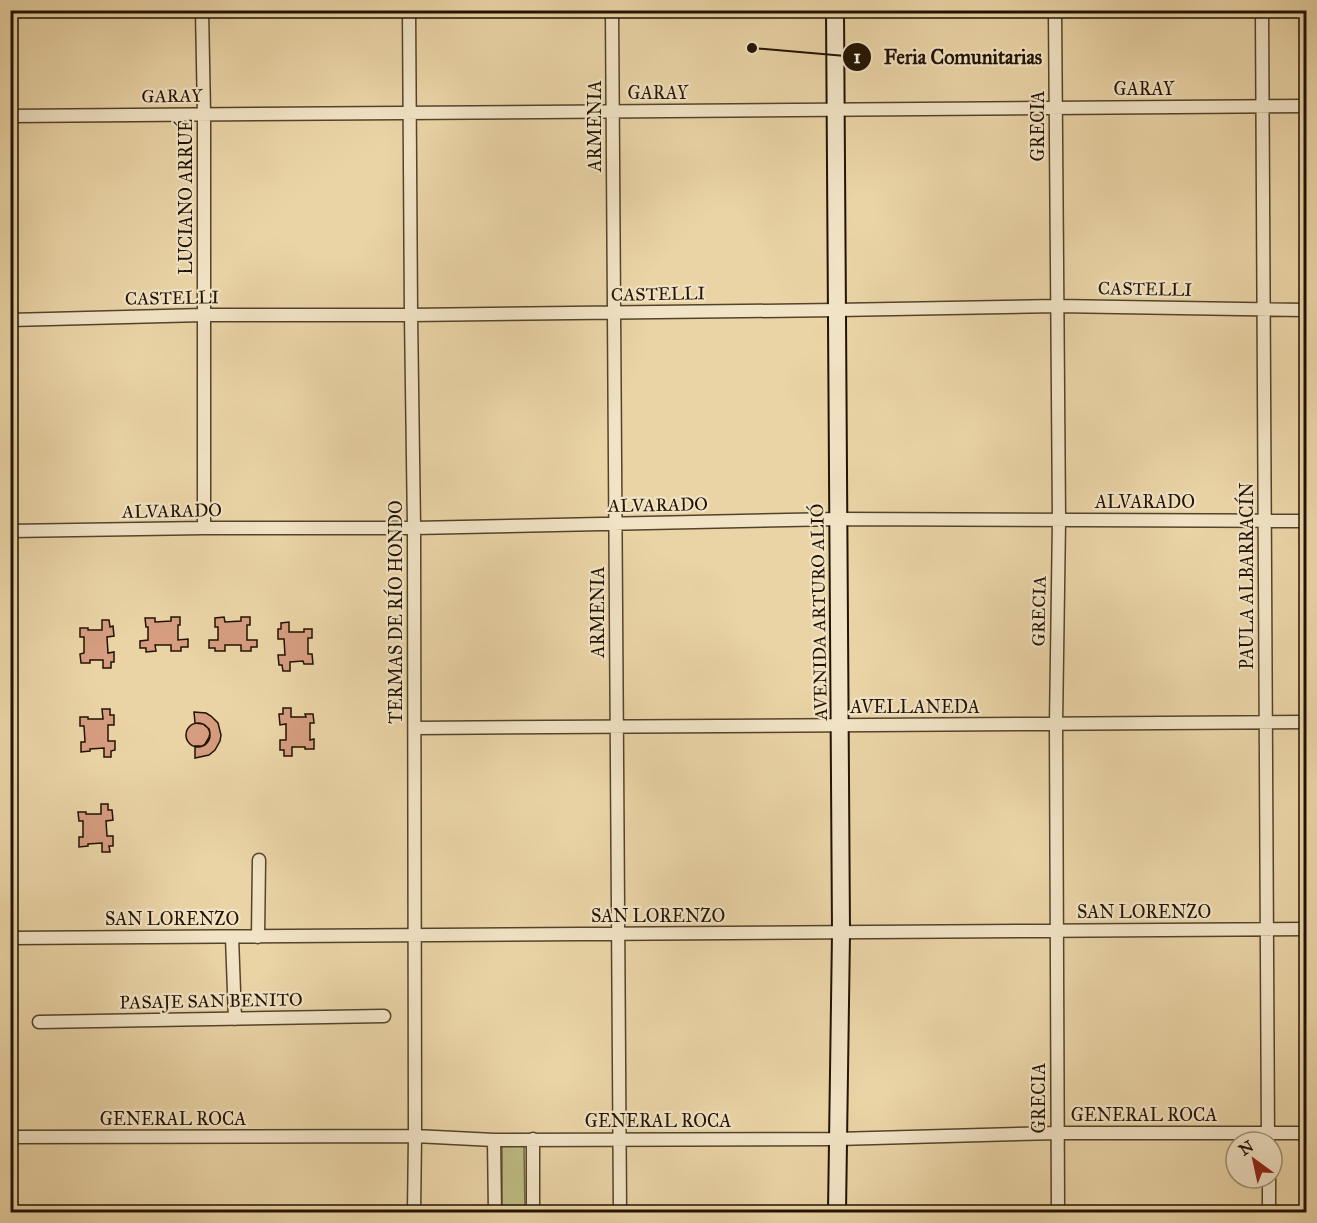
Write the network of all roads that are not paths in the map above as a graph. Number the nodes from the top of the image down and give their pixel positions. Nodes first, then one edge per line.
1 (202, 10) edge
2 (409, 10) edge
3 (612, 10) edge
4 (835, 10) edge
5 (1055, 10) edge
6 (1262, 10) edge
7 (1262, 106) junction
8 (1306, 106) edge
9 (1056, 108) junction
10 (836, 109) junction
11 (613, 111) junction
12 (409, 112) junction
13 (204, 114) junction
14 (10, 116) edge
15 (1057, 306) junction
16 (1306, 309) edge
17 (837, 310) junction
18 (1264, 310) junction
19 (614, 313) junction
20 (203, 315) junction
21 (411, 315) junction
22 (10, 320) edge
23 (838, 519) junction
24 (1059, 520) junction
25 (1265, 521) junction
26 (1306, 521) edge
27 (615, 524) junction
28 (204, 528) junction
29 (414, 528) junction
30 (10, 531) edge
31 (1306, 722) edge
32 (1266, 723) junction
33 (1056, 724) junction
34 (840, 725) junction
35 (617, 726) junction
36 (415, 728) junction
37 (259, 860) dead end
38 (1306, 929) edge
39 (1267, 930) junction
40 (1057, 931) junction
41 (841, 933) junction
42 (618, 934) junction
43 (415, 935) junction
44 (232, 937) junction
45 (258, 937) junction
46 (10, 938) edge
47 (384, 1016) dead end
48 (235, 1019) junction
49 (39, 1022) dead end
50 (1268, 1130) edge
51 (1057, 1133) junction
52 (1306, 1133) edge
53 (1284, 1135) edge
54 (415, 1136) junction
55 (1224, 1136) edge
56 (10, 1137) edge
57 (532, 1139) junction
58 (620, 1139) junction
59 (837, 1139) junction
60 (494, 1140) junction
61 (1269, 1190) edge
62 (414, 1212) edge
63 (495, 1212) edge
64 (533, 1212) edge
65 (620, 1212) edge
66 (837, 1212) edge
67 (1058, 1212) edge
68 (1269, 1212) edge

1 - 13 street, LUCIANO ARRUÉ
2 - 12 street, TERMAS DE RÍO HONDO
3 - 11 street, ARMENIA
4 - 10 main road, AVENIDA ARTURO ALIÓ
5 - 9 street, GRECIA
6 - 7 street, PAULA ALBARRACÍN
7 - 8 street, GARAY
7 - 9 street, GARAY
7 - 18 street, PAULA ALBARRACÍN
9 - 10 street, GARAY
9 - 15 street, GRECIA
10 - 11 street, GARAY
10 - 17 main road, AVENIDA ARTURO ALIÓ
11 - 12 street, GARAY
11 - 19 street, ARMENIA
12 - 13 street, GARAY
12 - 21 street, TERMAS DE RÍO HONDO
13 - 14 street, GARAY
13 - 20 street, LUCIANO ARRUÉ
15 - 17 street, CASTELLI
15 - 18 street, CASTELLI
15 - 24 street, GRECIA
16 - 18 street, CASTELLI
17 - 19 street, CASTELLI
17 - 23 main road, AVENIDA ARTURO ALIÓ
18 - 25 street, PAULA ALBARRACÍN
19 - 21 street, CASTELLI
19 - 27 street, ARMENIA
20 - 21 street, CASTELLI
20 - 22 street, CASTELLI
20 - 28 street, LUCIANO ARRUÉ
21 - 29 street, TERMAS DE RÍO HONDO
23 - 24 street, ALVARADO
23 - 27 street, ALVARADO
23 - 34 main road, AVENIDA ARTURO ALIÓ
24 - 25 street, ALVARADO
24 - 33 street, GRECIA
25 - 26 street, ALVARADO
25 - 32 street, PAULA ALBARRACÍN
27 - 29 street, ALVARADO
27 - 35 street, ARMENIA
28 - 29 street, ALVARADO
28 - 30 street, ALVARADO
29 - 36 street, TERMAS DE RÍO HONDO
31 - 32 street, AVELLANEDA
32 - 33 street, AVELLANEDA
32 - 39 street, PAULA ALBARRACÍN
33 - 34 street, AVELLANEDA
33 - 40 street, GRECIA
34 - 35 street, AVELLANEDA
34 - 41 main road, AVENIDA ARTURO ALIÓ
35 - 36 street, AVELLANEDA
35 - 42 street, ARMENIA
36 - 43 street, TERMAS DE RÍO HONDO
37 - 45 street
38 - 39 street, SAN LORENZO
39 - 40 street, SAN LORENZO
39 - 50 street, PAULA ALBARRACÍN
40 - 41 street, SAN LORENZO
40 - 51 street, GRECIA
41 - 42 street, SAN LORENZO
41 - 59 main road, AVENIDA ARTURO ALIÓ
42 - 43 street, SAN LORENZO
42 - 58 street, ARMENIA
43 - 45 street, SAN LORENZO
43 - 54 street, TERMAS DE RÍO HONDO
44 - 45 street, SAN LORENZO
44 - 46 street, SAN LORENZO
44 - 48 street
47 - 48 street, PASAJE SAN BENITO
48 - 49 street, PASAJE SAN BENITO
51 - 55 street, GENERAL ROCA
51 - 59 street, GENERAL ROCA
51 - 67 street, GRECIA
52 - 53 street, GENERAL ROCA
54 - 56 street, GENERAL ROCA
54 - 60 street, GENERAL ROCA
54 - 62 street, TERMAS DE RÍO HONDO
57 - 58 street, GENERAL ROCA
57 - 60 street, GENERAL ROCA
57 - 64 street
58 - 59 street, GENERAL ROCA
58 - 65 street, ARMENIA
59 - 66 main road, AVENIDA ARTURO ALIÓ
60 - 63 street
61 - 68 street

